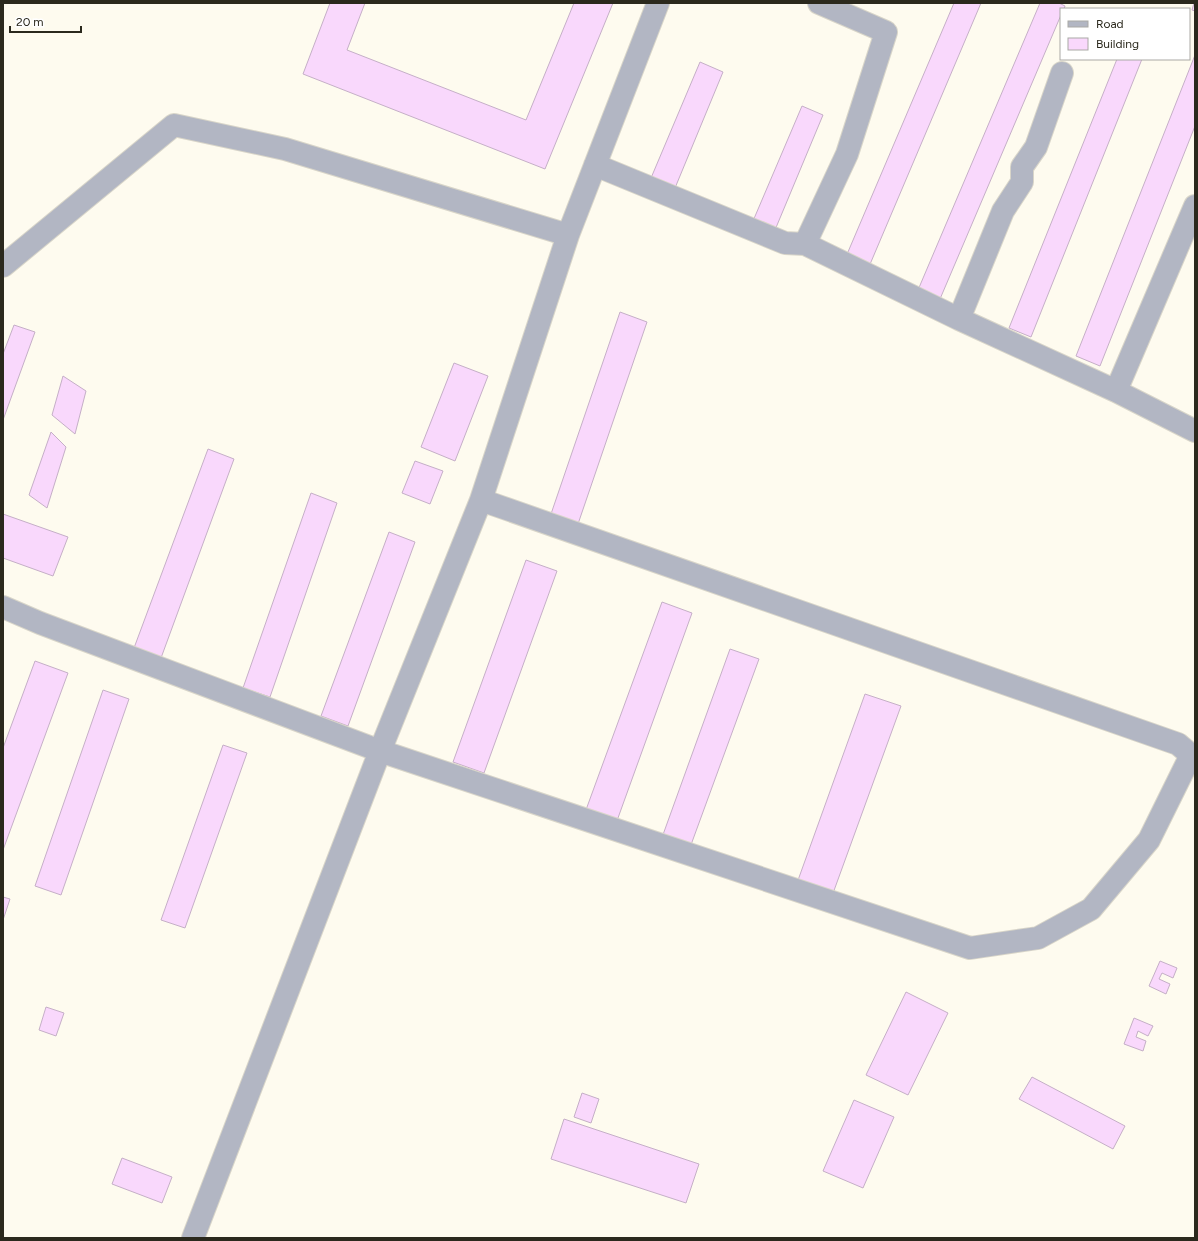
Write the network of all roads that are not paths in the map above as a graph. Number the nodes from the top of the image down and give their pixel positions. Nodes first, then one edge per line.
1 (658, 3) edge
2 (819, 3) edge
3 (1062, 73) dead end
4 (595, 165) junction
5 (1195, 206) edge
6 (568, 235) junction
7 (805, 244) junction
8 (3, 266) edge
9 (959, 319) junction
10 (1116, 391) junction
11 (1195, 431) edge
12 (481, 500) junction
13 (3, 607) edge
14 (380, 751) junction
15 (193, 1238) edge

1 - 4 street
2 - 7 street
3 - 9 street
4 - 6 street
4 - 7 street
5 - 10 street
6 - 8 street
6 - 12 street
7 - 9 street
9 - 10 street
10 - 11 street
12 - 14 street
12 - 14 street
13 - 14 street
14 - 15 street

